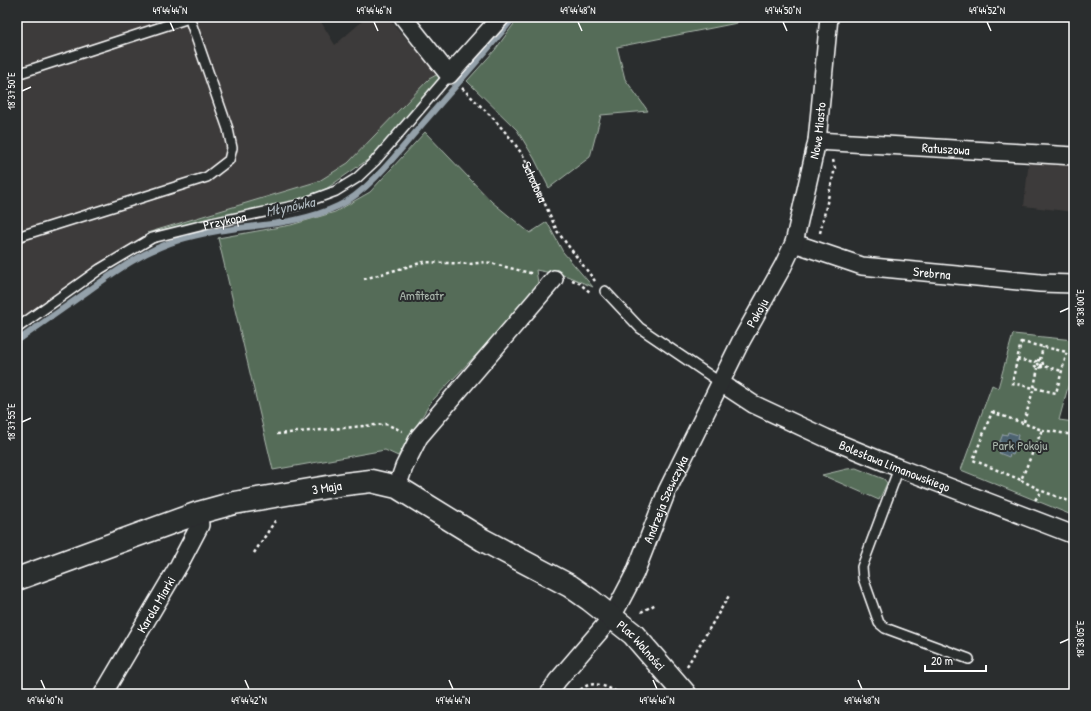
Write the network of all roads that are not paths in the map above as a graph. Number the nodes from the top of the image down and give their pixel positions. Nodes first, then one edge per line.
1 (403, 17) edge
2 (501, 17) edge
3 (829, 17) edge
4 (189, 18) edge
5 (17, 74) edge
6 (449, 75) junction
7 (817, 140) junction
8 (1074, 156) edge
9 (17, 237) edge
10 (794, 243) junction
11 (554, 279) road end
12 (1074, 284) edge
13 (605, 292) dead end
14 (17, 328) edge
15 (721, 383) junction
16 (899, 468) junction
17 (397, 487) junction
18 (198, 513) junction
19 (1074, 536) edge
20 (17, 579) edge
21 (612, 617) junction
22 (968, 659) dead end
23 (103, 694) edge
24 (549, 694) edge
25 (685, 694) edge

1 - 6 street
2 - 6 street, Przykopa
3 - 7 street, Nowe Miasto
4 - 5 lane
4 - 9 lane
6 - 14 lane, Przykopa
7 - 8 street, Ratuszowa
7 - 10 street, Nowe Miasto
10 - 12 street, Srebrna
10 - 15 street, Pokoju
11 - 17 street
13 - 15 lane
15 - 16 street, Bolesława Limanowskiego
15 - 21 street, Andrzeja Szewczyka
16 - 19 street, Bolesława Limanowskiego
16 - 22 lane
17 - 18 street, 3 Maja
17 - 21 street, 3 Maja
18 - 20 street, 3 Maja
18 - 23 street, Karola Miarki
21 - 24 street, Andrzeja Szewczyka
21 - 25 street, Plac Wolności

